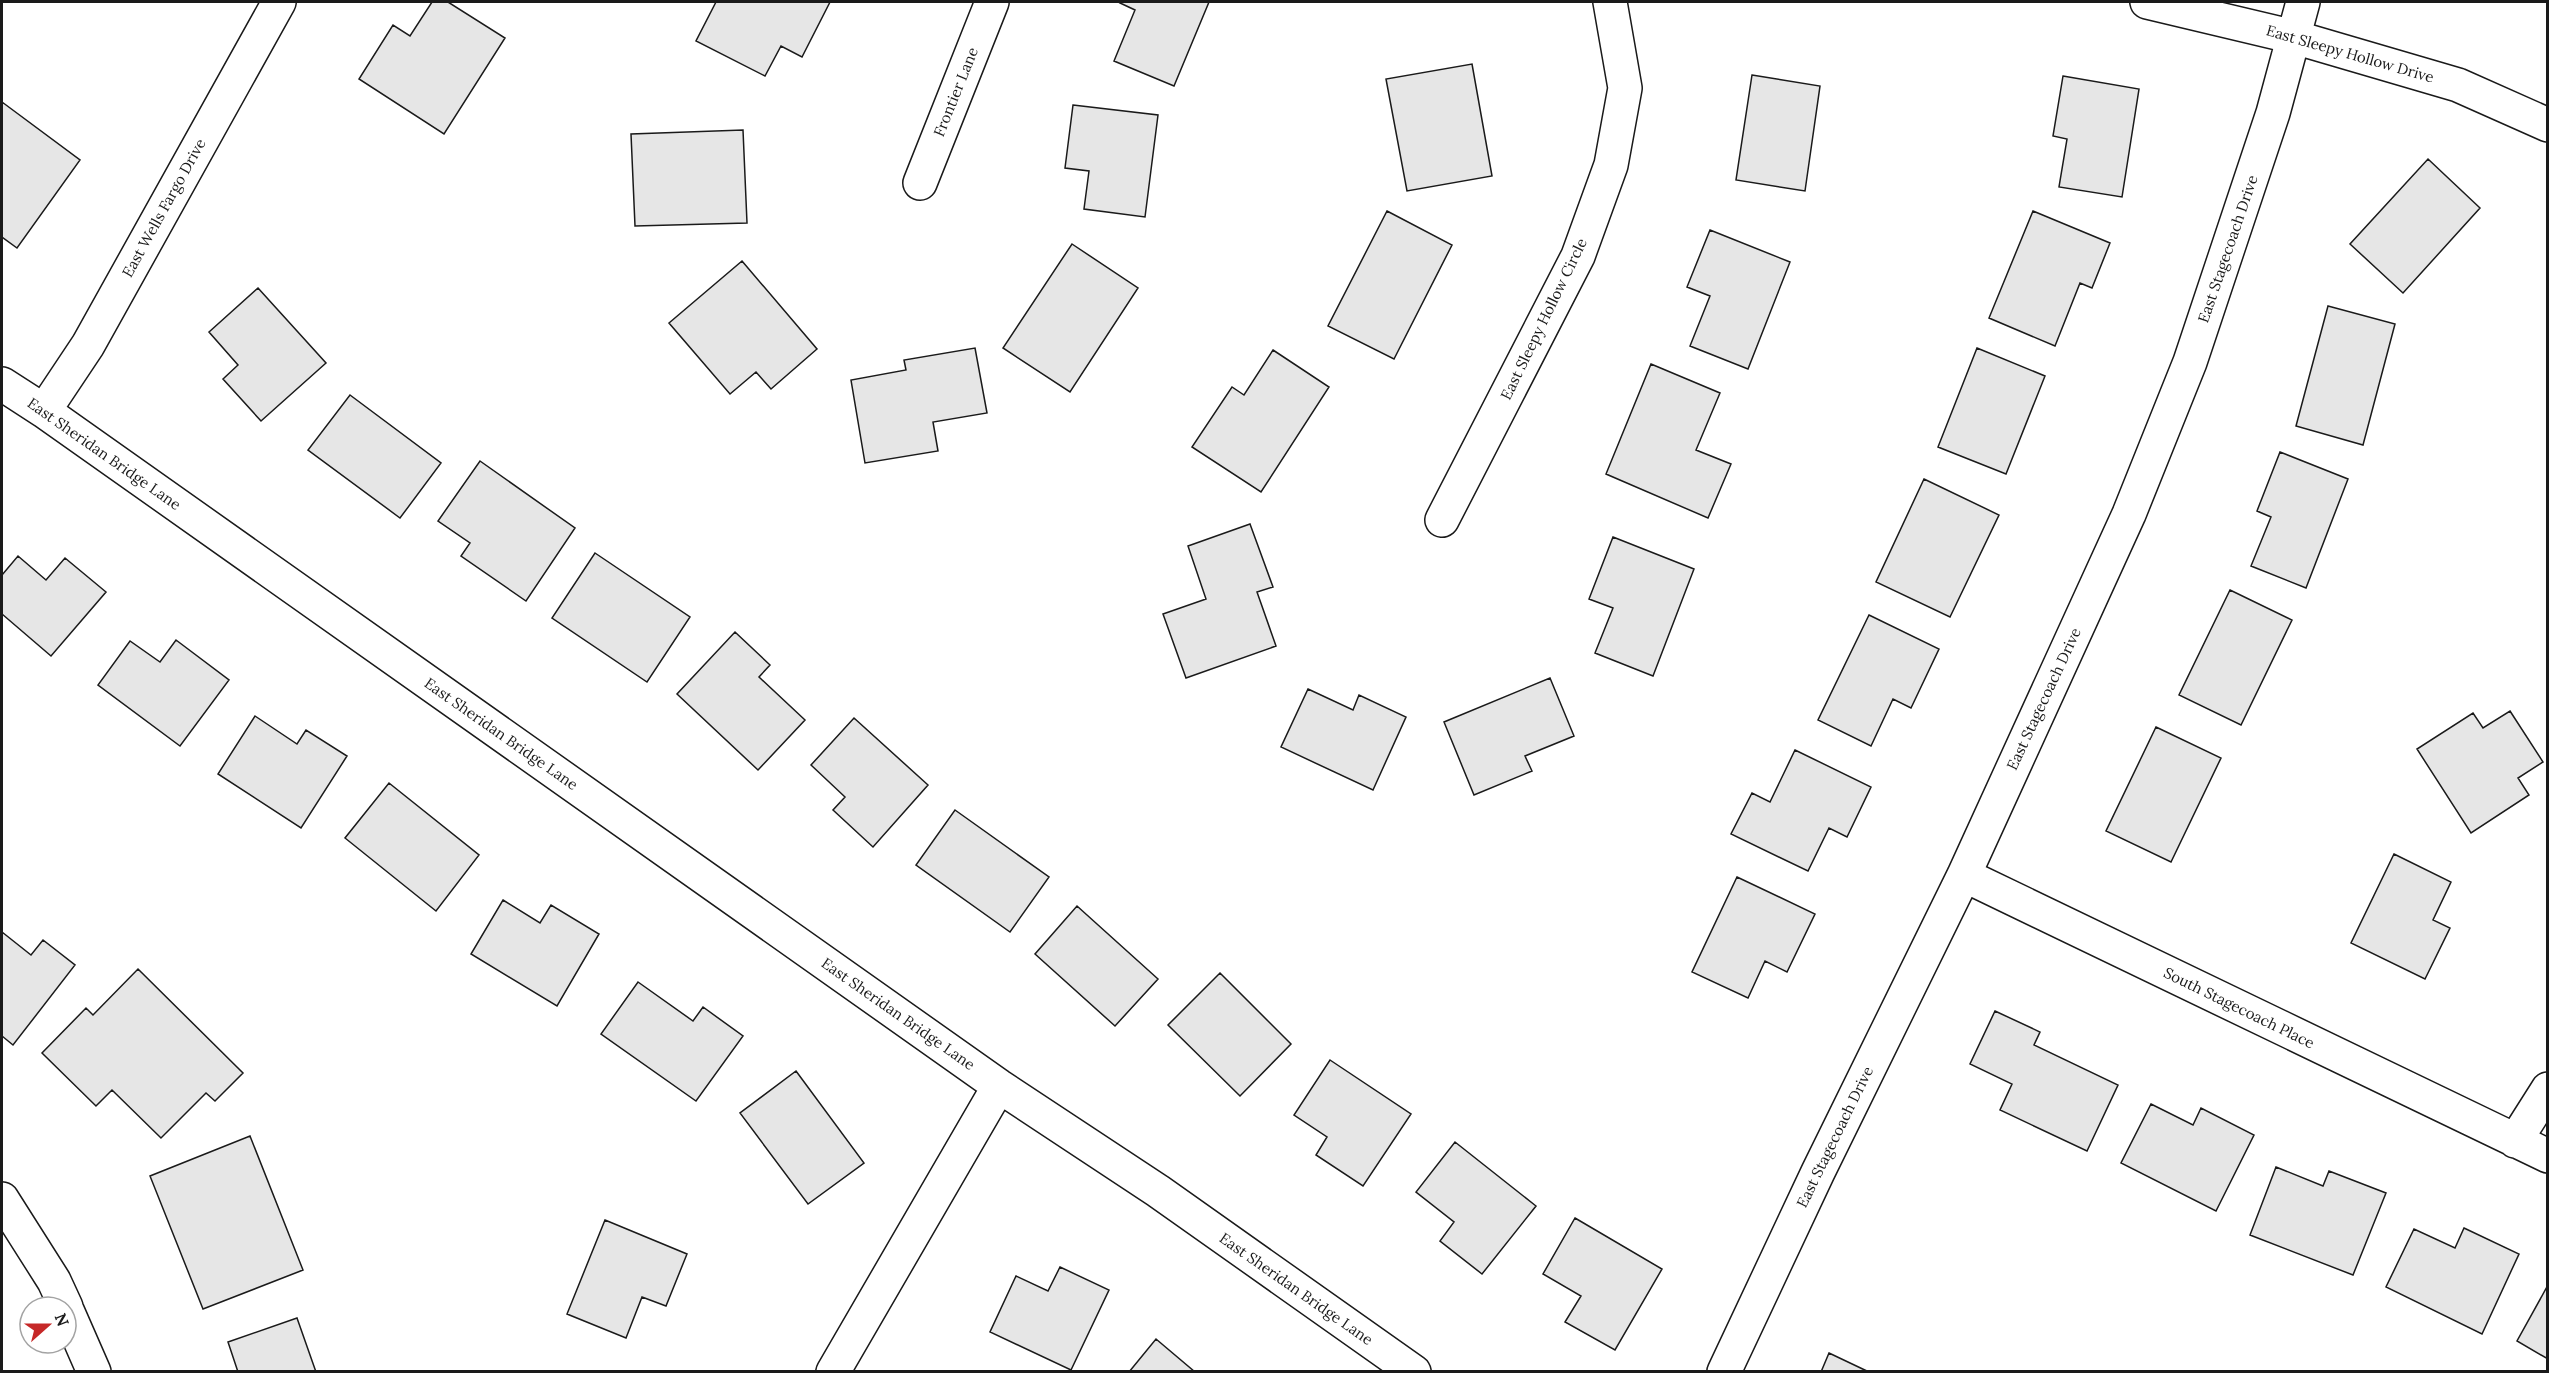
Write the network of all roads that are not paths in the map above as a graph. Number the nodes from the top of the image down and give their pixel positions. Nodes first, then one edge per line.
1 (279, 2) edge
2 (992, 2) edge
3 (1610, 2) edge
4 (2147, 2) edge
5 (2303, 2) edge
6 (2294, 37) junction
7 (2547, 125) edge
8 (920, 183) dead end
9 (2, 384) edge
10 (44, 411) junction
11 (1443, 520) dead end
12 (1964, 875) junction
13 (999, 1086) junction
14 (2547, 1089) edge
15 (2515, 1141) junction
16 (2547, 1156) edge
17 (2, 1199) edge
18 (60, 1295) edge
19 (78, 1335) edge
20 (94, 1371) edge
21 (833, 1371) edge
22 (1414, 1371) edge
23 (1724, 1371) edge

1 - 10 street, East Wells Fargo Drive
2 - 8 street, Frontier Lane
3 - 11 street, East Sleepy Hollow Circle
4 - 6 street, East Sleepy Hollow Drive
5 - 6 street, East Stagecoach Drive
6 - 7 street, East Sleepy Hollow Drive
6 - 12 street, East Stagecoach Drive
9 - 10 street, East Sheridan Bridge Lane
10 - 13 street, East Sheridan Bridge Lane
12 - 15 street, South Stagecoach Place
12 - 23 street, East Stagecoach Drive
13 - 21 street
13 - 22 street, East Sheridan Bridge Lane
14 - 15 street
15 - 16 street, South Stagecoach Place
17 - 18 street
19 - 20 street

